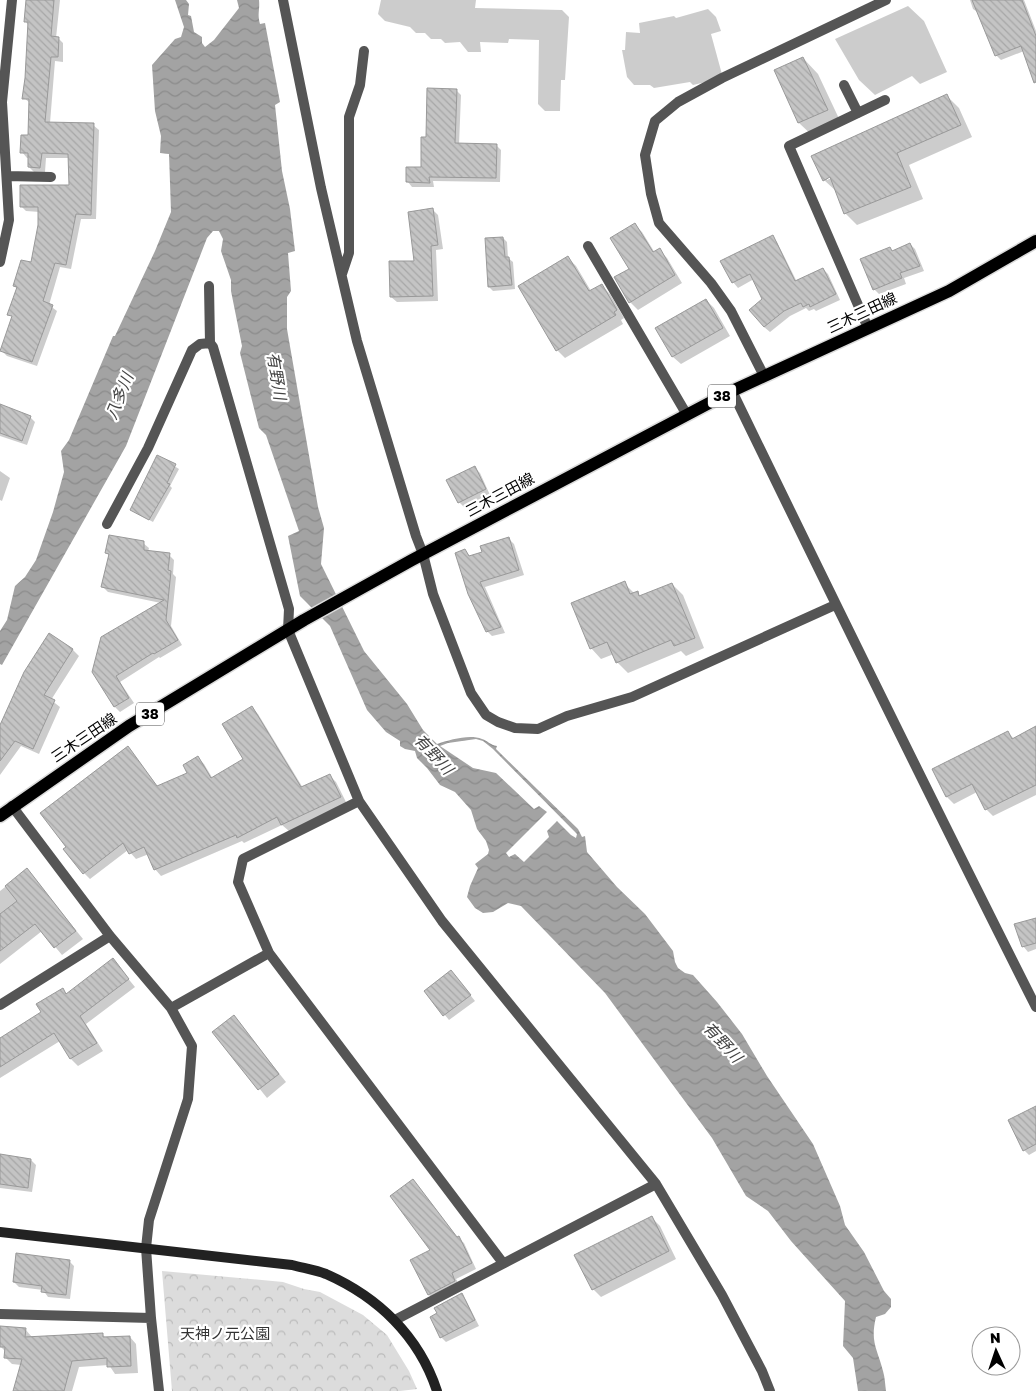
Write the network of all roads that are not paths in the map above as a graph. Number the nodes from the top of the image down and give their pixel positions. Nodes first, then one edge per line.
1 (12, 0) edge
2 (283, 0) edge
3 (886, 0) edge
4 (364, 52) dead end
5 (844, 85) dead end
6 (885, 100) dead end
7 (858, 113) junction
8 (7, 176) junction
9 (51, 177) dead end
10 (1036, 241) edge
11 (588, 246) dead end
12 (0, 262) edge
13 (342, 275) junction
14 (209, 286) dead end
15 (868, 328) junction
16 (210, 343) junction
17 (764, 376) junction
18 (732, 391) junction
19 (687, 415) junction
20 (107, 524) dead end
21 (418, 557) junction
22 (835, 605) junction
23 (288, 630) junction
24 (360, 801) junction
25 (12, 806) junction
26 (0, 816) edge
27 (110, 936) junction
28 (269, 953) junction
29 (0, 1005) edge
30 (1036, 1007) edge
31 (172, 1008) junction
32 (656, 1184) junction
33 (0, 1232) edge
34 (146, 1248) junction
35 (503, 1263) junction
36 (0, 1314) edge
37 (151, 1318) junction
38 (395, 1320) junction
39 (159, 1391) edge
40 (437, 1391) edge
41 (770, 1391) edge

1 - 8 street
2 - 13 street
3 - 17 street
4 - 13 street
5 - 7 street
6 - 7 street
7 - 15 street
8 - 9 street
8 - 12 street
10 - 15 main road, 三木三田線 / 38
11 - 19 street
13 - 21 street
14 - 16 street
15 - 17 main road, 三木三田線 / 38
16 - 20 street
16 - 23 street
17 - 18 main road, 三木三田線 / 38
18 - 19 main road, 三木三田線 / 38
18 - 22 street
19 - 21 main road, 三木三田線 / 38
21 - 22 street
21 - 23 main road, 三木三田線 / 38
22 - 30 street
23 - 24 street
23 - 25 main road, 三木三田線 / 38
24 - 28 street
24 - 32 street
25 - 26 main road, 三木三田線 / 38
25 - 27 street
27 - 29 street
27 - 31 street
28 - 31 street
28 - 35 street
31 - 34 street
32 - 35 street
32 - 41 street
33 - 34 street
34 - 37 street
34 - 38 street
35 - 38 street
36 - 37 street
37 - 39 street
38 - 40 street

